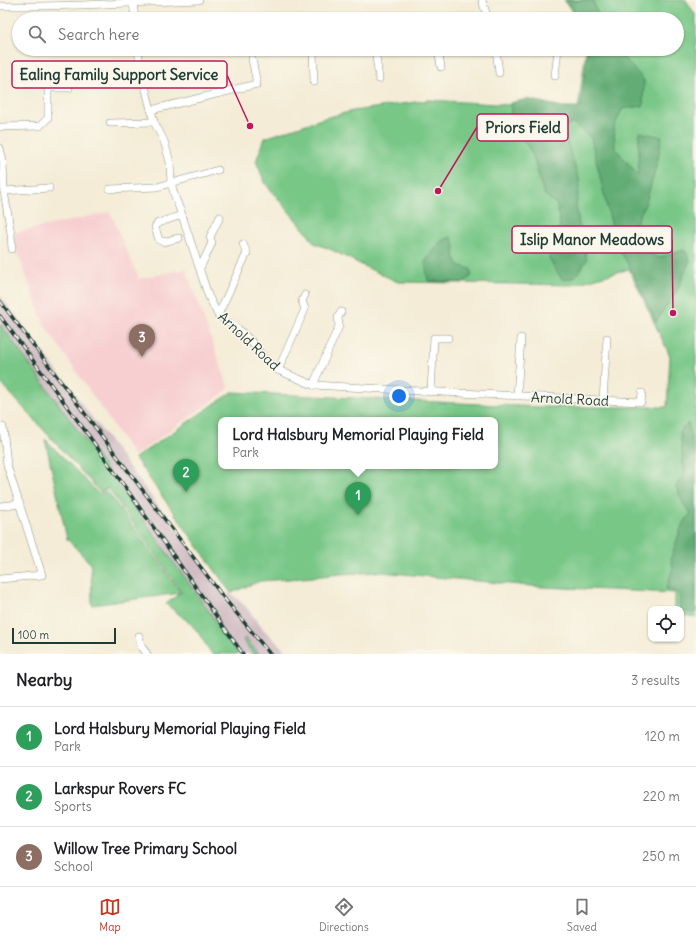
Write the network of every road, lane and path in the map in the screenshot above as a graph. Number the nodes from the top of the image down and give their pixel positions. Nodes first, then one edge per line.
1 (199, 0) edge
2 (482, 0) edge
3 (134, 3) junction
4 (0, 6) edge
5 (135, 12) edge
6 (486, 12) edge
7 (139, 56) edge
8 (312, 56) edge
9 (376, 56) edge
10 (439, 56) edge
11 (497, 56) edge
12 (557, 56) edge
13 (252, 59) dead end
14 (441, 67) dead end
15 (499, 73) dead end
16 (555, 76) dead end
17 (379, 79) dead end
18 (314, 82) dead end
19 (70, 88) dead end
20 (151, 110) junction
21 (154, 122) junction
22 (110, 124) dead end
23 (0, 127) edge
24 (0, 148) edge
25 (218, 170) dead end
26 (171, 183) junction
27 (49, 188) dead end
28 (110, 189) dead end
29 (4, 191) junction
30 (182, 214) junction
31 (220, 217) dead end
32 (179, 238) dead end
33 (243, 244) dead end
34 (12, 249) dead end
35 (200, 268) junction
36 (305, 295) dead end
37 (341, 312) dead end
38 (218, 315) junction
39 (448, 338) dead end
40 (521, 338) dead end
41 (607, 338) dead end
42 (278, 370) junction
43 (313, 385) junction
44 (431, 391) junction
45 (642, 393) dead end
46 (517, 396) junction
47 (603, 400) junction
48 (1, 427) edge
49 (20, 504) junction
50 (0, 506) edge
51 (0, 579) edge
52 (139, 636) dead end
53 (147, 654) edge

1 - 3 street
2 - 6 street
3 - 4 street
3 - 5 street
7 - 20 street, Arnold Road
8 - 18 street
9 - 17 street
10 - 14 street
11 - 15 street
12 - 16 street
13 - 20 street
19 - 23 street
20 - 21 street, Arnold Road
21 - 22 street
21 - 26 street, Arnold Road
24 - 29 street
25 - 26 street
26 - 28 street
26 - 30 street, Arnold Road
27 - 29 street
29 - 34 street
30 - 32 street
30 - 35 street, Arnold Road
31 - 35 street
33 - 38 street
35 - 38 street, Arnold Road
36 - 42 street
37 - 43 street
38 - 42 street, Arnold Road
39 - 44 street
40 - 46 street
41 - 47 street
42 - 43 street, Arnold Road
43 - 44 street, Arnold Road
44 - 46 street, Arnold Road
45 - 47 street, Arnold Road
46 - 47 street, Arnold Road
48 - 49 street
49 - 50 street
49 - 51 street
52 - 53 street

